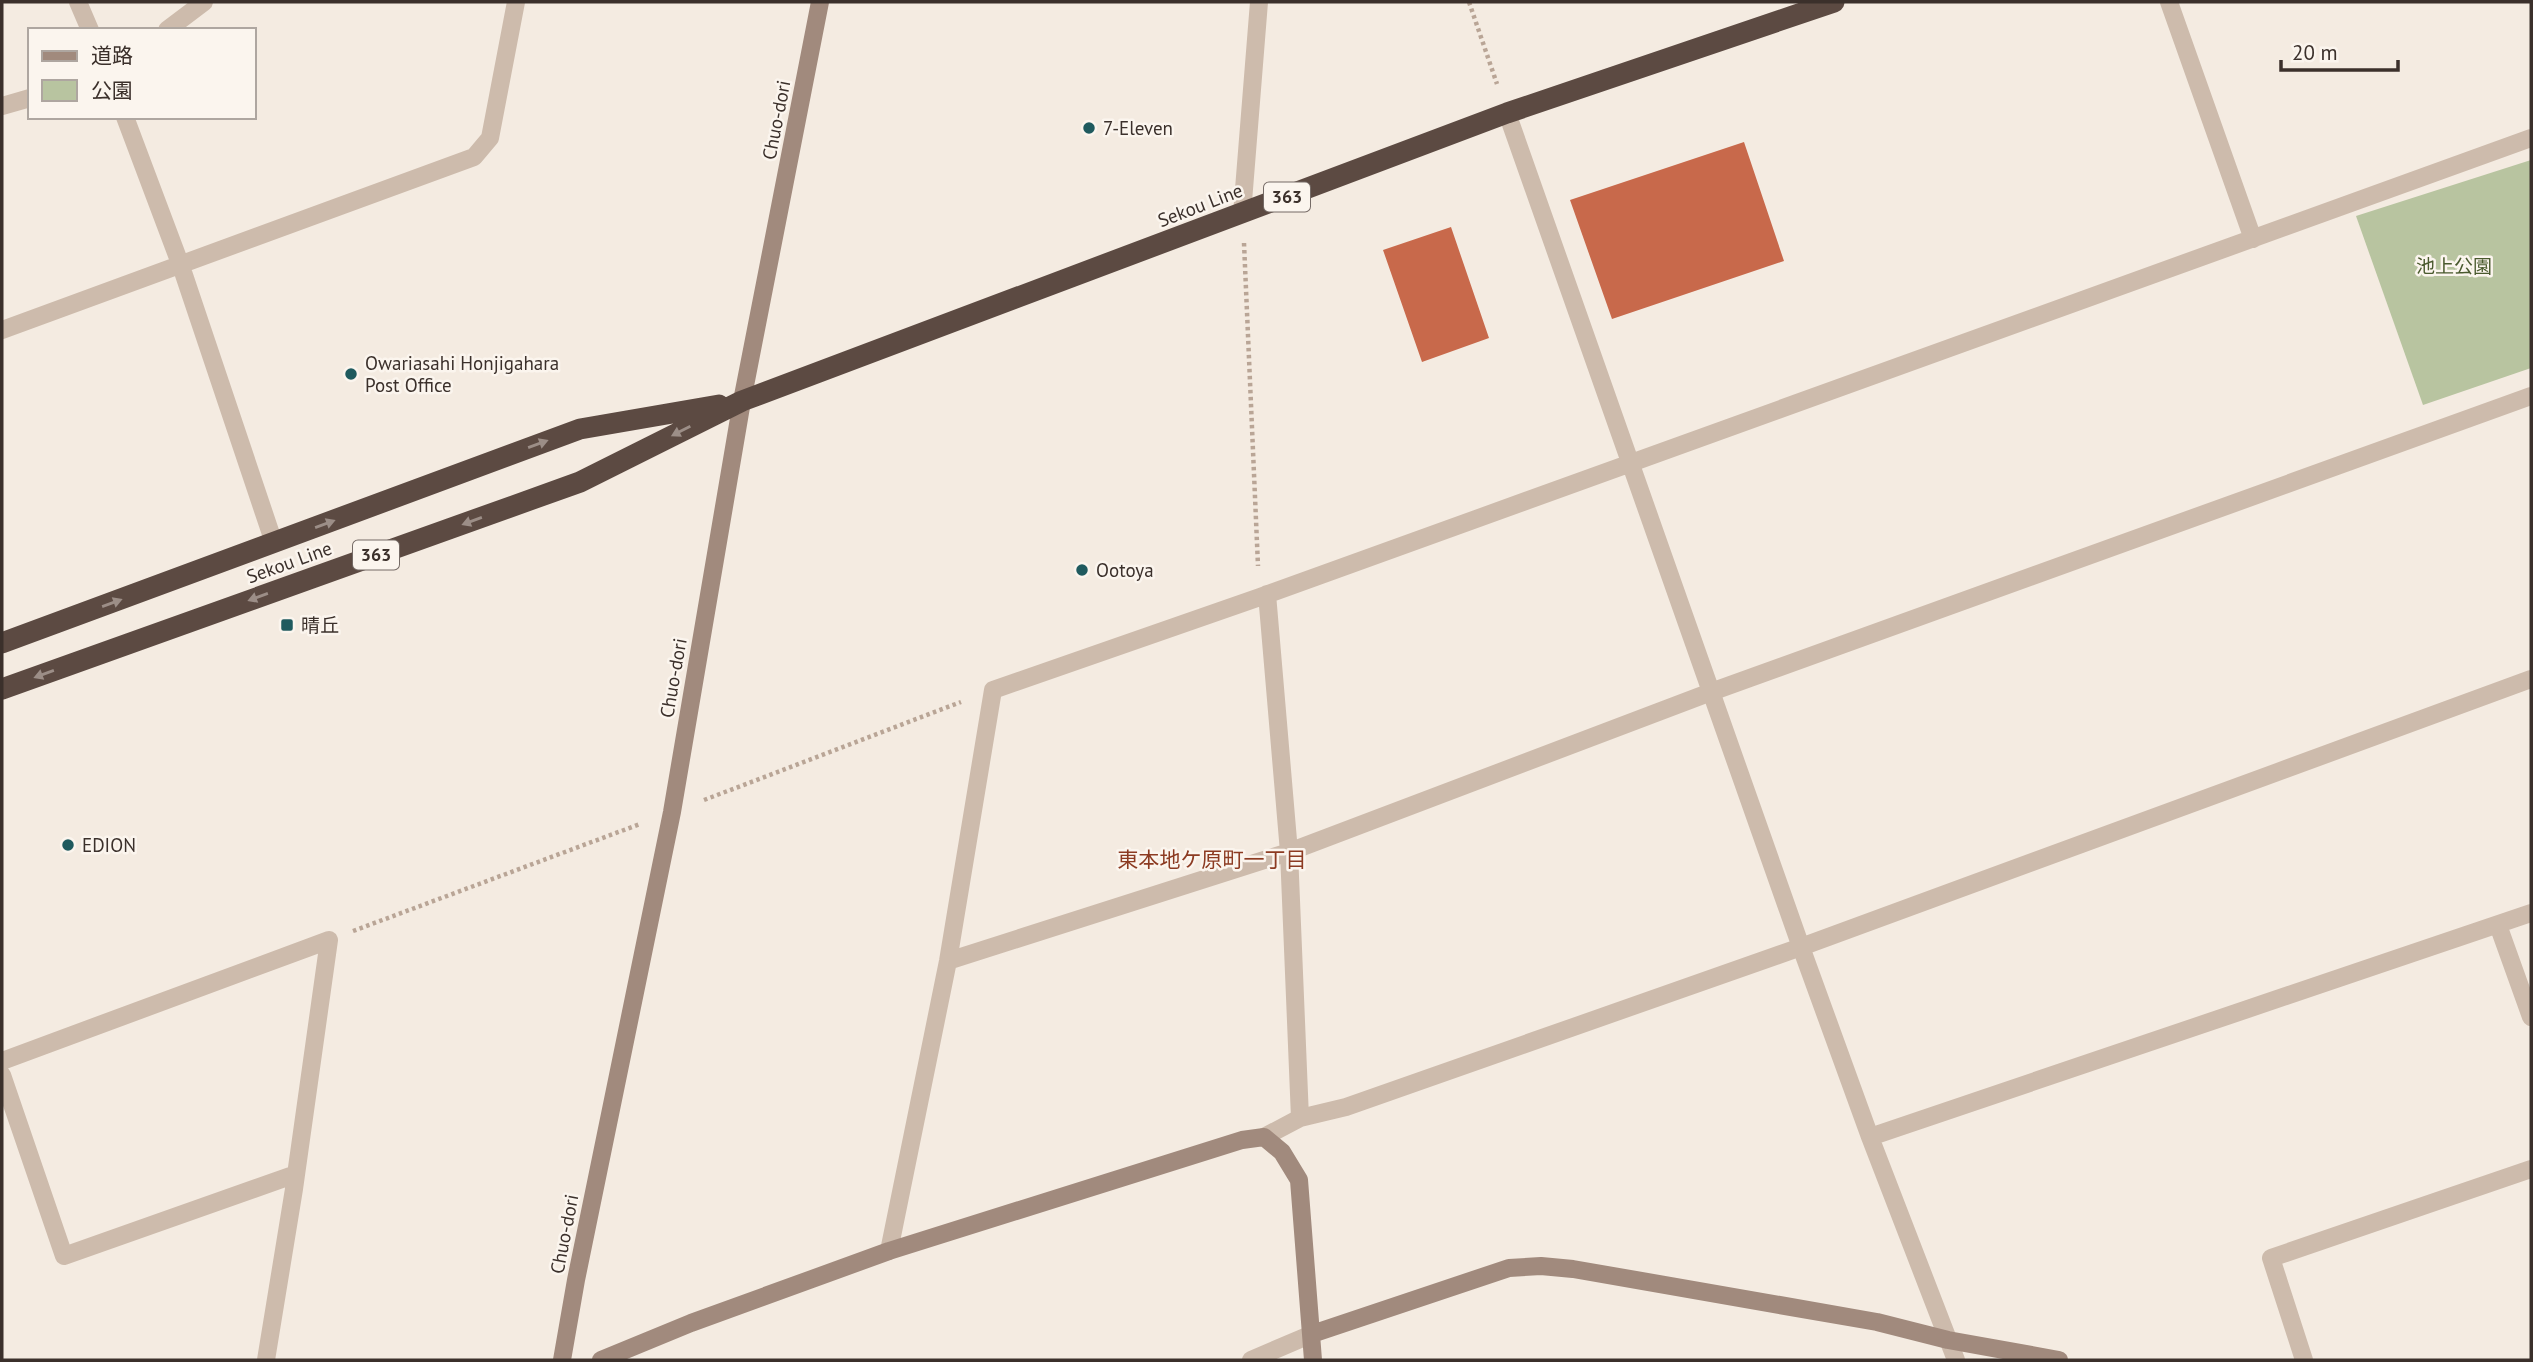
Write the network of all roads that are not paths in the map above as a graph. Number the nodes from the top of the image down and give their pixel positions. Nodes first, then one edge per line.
1 (78, 2) edge
2 (204, 2) edge
3 (516, 2) edge
4 (820, 2) edge
5 (1259, 2) edge
6 (1834, 2) edge
7 (2169, 2) edge
8 (89, 28) edge
9 (170, 28) edge
10 (28, 98) edge
11 (2, 106) edge
12 (1507, 113) junction
13 (126, 119) edge
14 (2531, 138) edge
15 (1242, 214) junction
16 (2253, 239) junction
17 (181, 266) junction
18 (2, 330) edge
19 (2531, 396) edge
20 (742, 401) junction
21 (1631, 463) junction
22 (274, 543) junction
23 (1263, 595) junction
24 (2, 643) edge
25 (2531, 679) edge
26 (2, 689) edge
27 (1712, 692) junction
28 (1289, 852) junction
29 (2531, 913) edge
30 (2498, 925) junction
31 (1801, 947) junction
32 (948, 961) junction
33 (2531, 1017) edge
34 (2, 1061) edge
35 (2, 1075) edge
36 (1300, 1118) junction
37 (1264, 1137) junction
38 (1870, 1137) junction
39 (2531, 1169) edge
40 (296, 1174) junction
41 (889, 1251) junction
42 (1312, 1334) junction
43 (1948, 1340) junction
44 (267, 1360) edge
45 (562, 1360) edge
46 (601, 1360) edge
47 (1251, 1360) edge
48 (1313, 1360) edge
49 (1956, 1360) edge
50 (2059, 1360) edge
51 (2304, 1360) edge

1 - 8 street
2 - 9 street
3 - 17 street
4 - 20 street, Chuo-dori
5 - 15 street
6 - 12 highway, Sekou Line / 363
7 - 16 street
10 - 11 street
12 - 15 highway, Sekou Line / 363
12 - 21 street
13 - 17 street
14 - 16 street
15 - 20 highway, Sekou Line / 363
16 - 21 street
17 - 18 street
17 - 22 street
19 - 27 street
22 -> 20 highway, Sekou Line / 363
20 -> 26 highway, Sekou Line / 363
20 - 45 street, Chuo-dori
21 - 23 street
21 - 27 street
24 -> 22 highway, Sekou Line / 363
23 - 28 street
23 - 32 street
25 - 31 street
27 - 28 street
27 - 31 street
28 - 32 street
28 - 36 street
29 - 30 street
30 - 33 street
30 - 38 street
31 - 36 street
31 - 38 street
32 - 41 street
34 - 40 street
35 - 40 street
36 - 37 street
37 - 41 street
37 - 42 street
38 - 43 street
39 - 51 street
40 - 44 street
41 - 46 street
42 - 43 street
42 - 47 street
42 - 48 street
43 - 49 street
43 - 50 street

